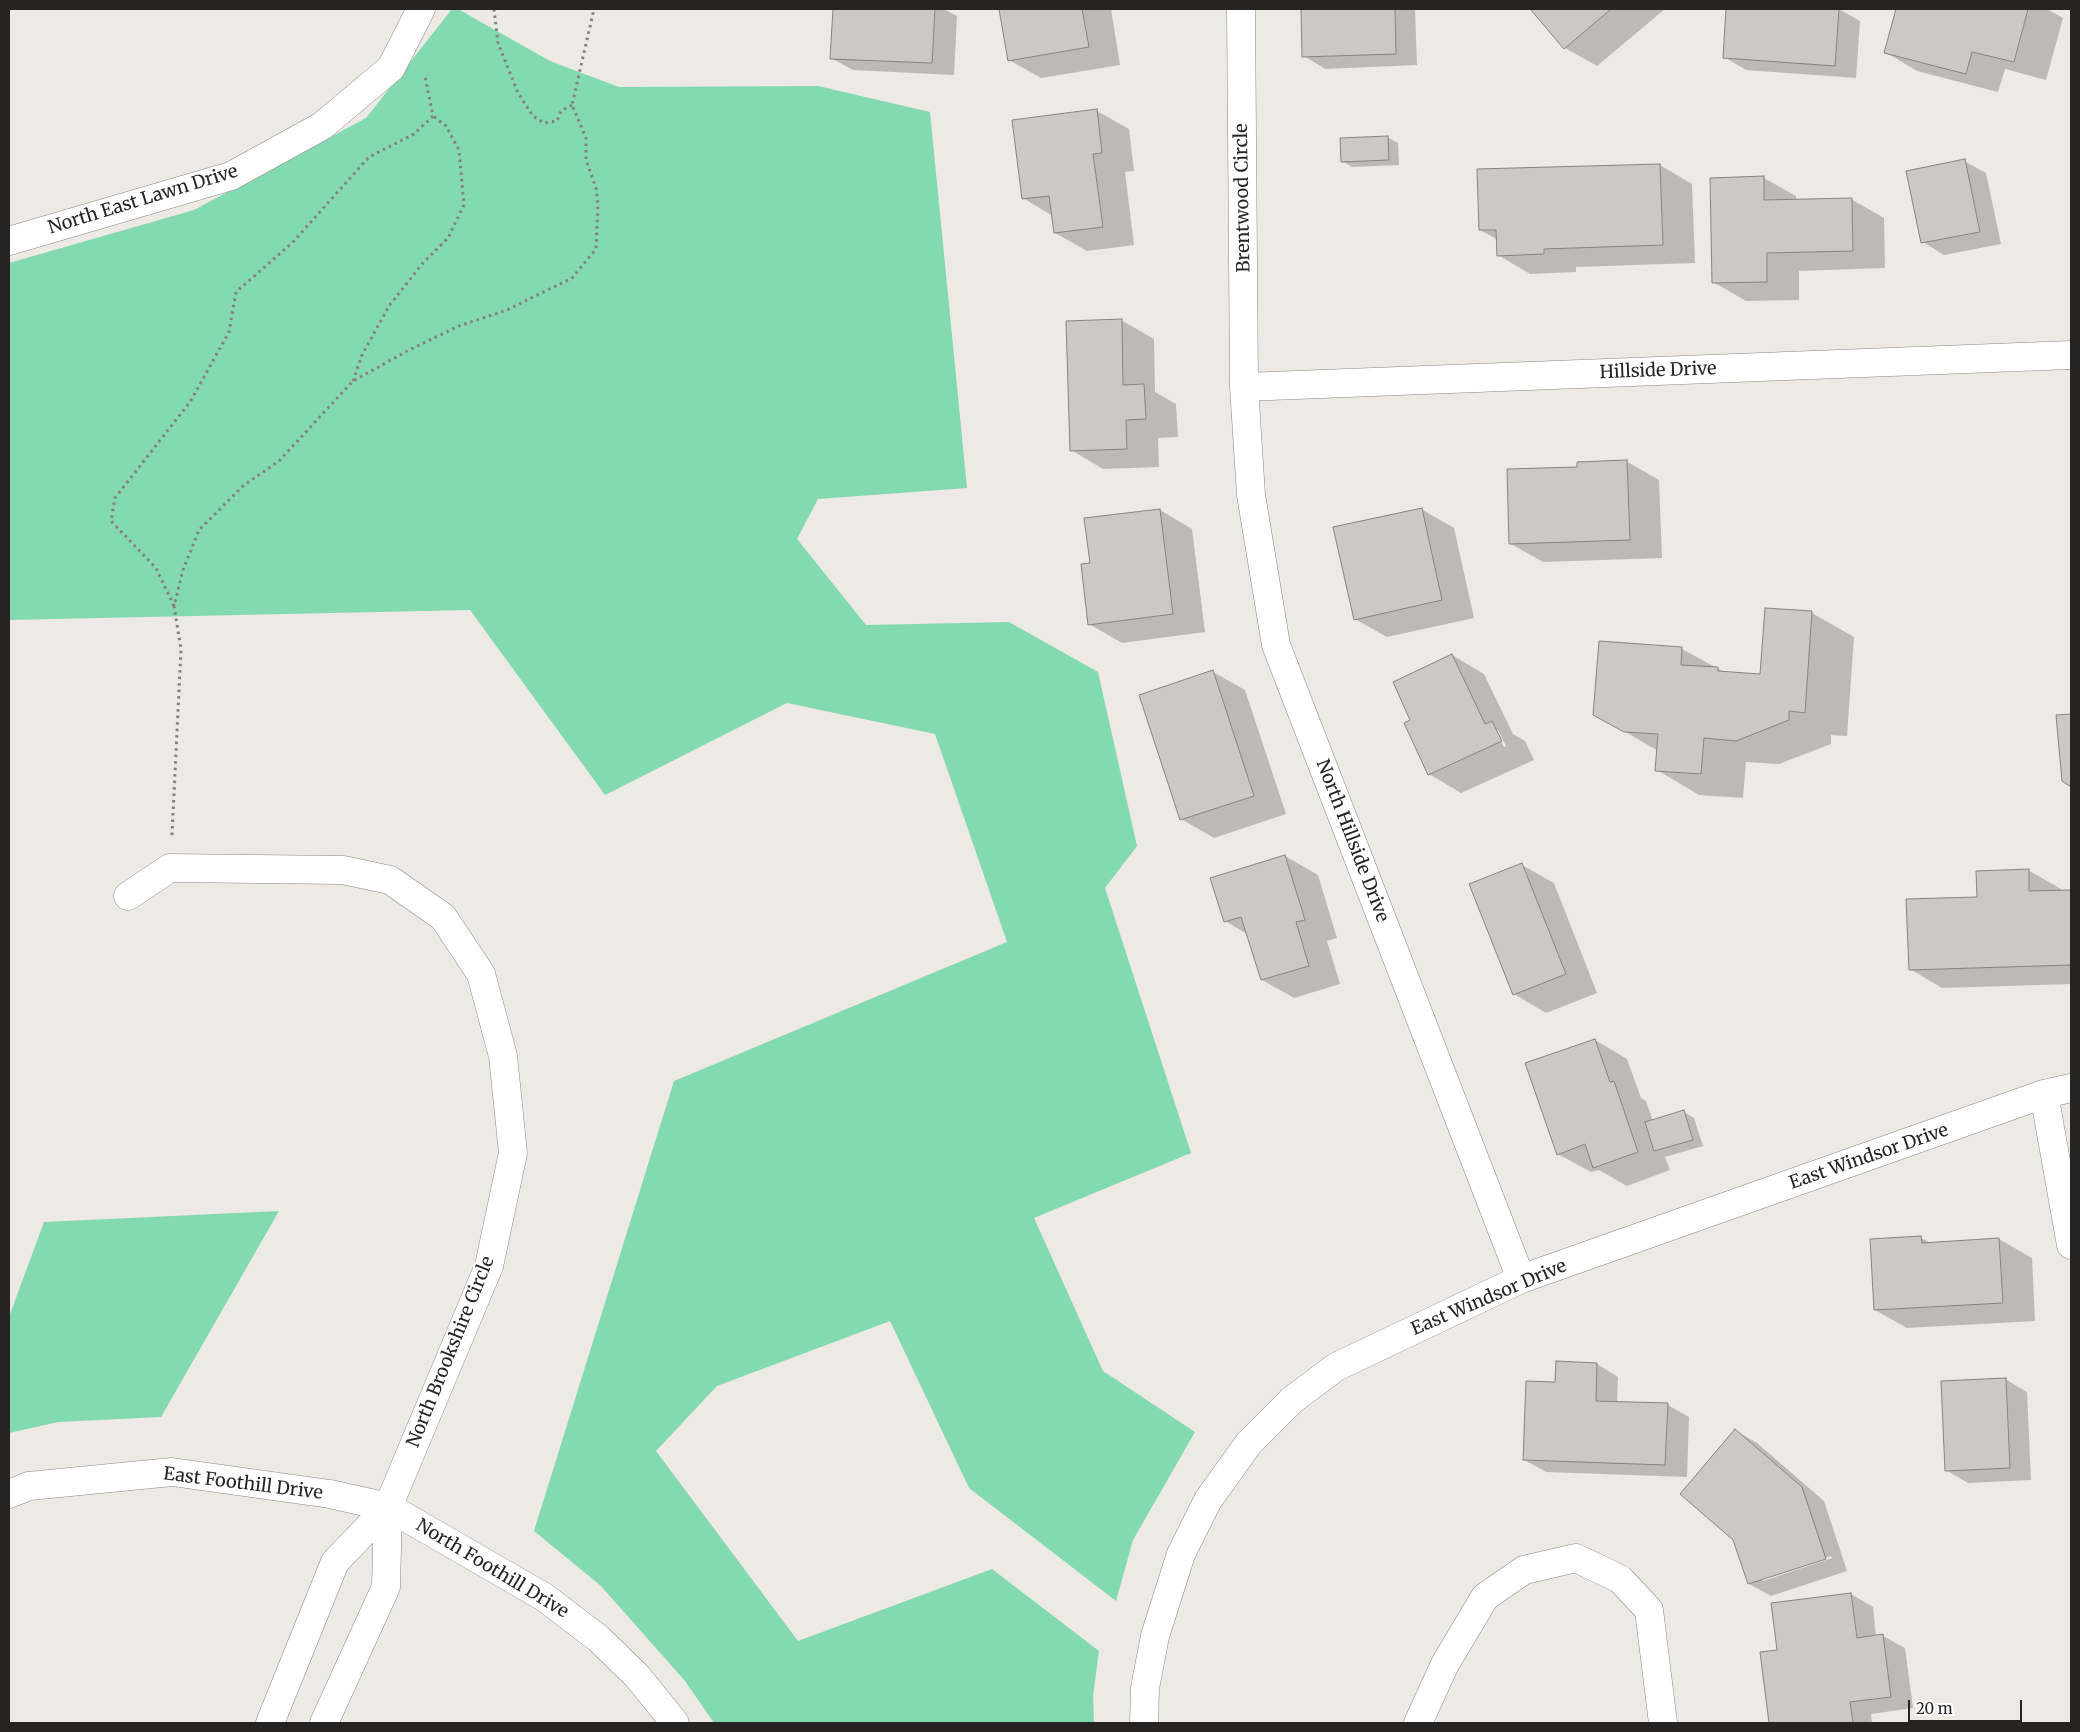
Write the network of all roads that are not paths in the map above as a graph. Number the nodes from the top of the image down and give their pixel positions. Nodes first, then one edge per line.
1 (1241, 9) edge
2 (418, 16) edge
3 (9, 240) edge
4 (2071, 355) edge
5 (1244, 387) junction
6 (128, 896) dead end
7 (2071, 1088) edge
8 (2044, 1094) junction
9 (2071, 1245) edge
10 (1522, 1279) junction
11 (9, 1494) edge
12 (388, 1507) junction
13 (270, 1723) edge
14 (324, 1723) edge
15 (675, 1723) edge
16 (1144, 1723) edge
17 (1418, 1723) edge
18 (1663, 1723) edge

1 - 5 street, Brentwood Circle
2 - 3 street, North East Lawn Drive
4 - 5 street, Hillside Drive
5 - 10 street, North Hillside Drive
6 - 12 street, North Brookshire Circle
7 - 8 street, East Windsor Drive
8 - 9 street
8 - 10 street, East Windsor Drive
10 - 16 street, East Windsor Drive
11 - 12 street, East Foothill Drive
12 - 13 street
12 - 14 street
12 - 15 street, North Foothill Drive
17 - 18 street

